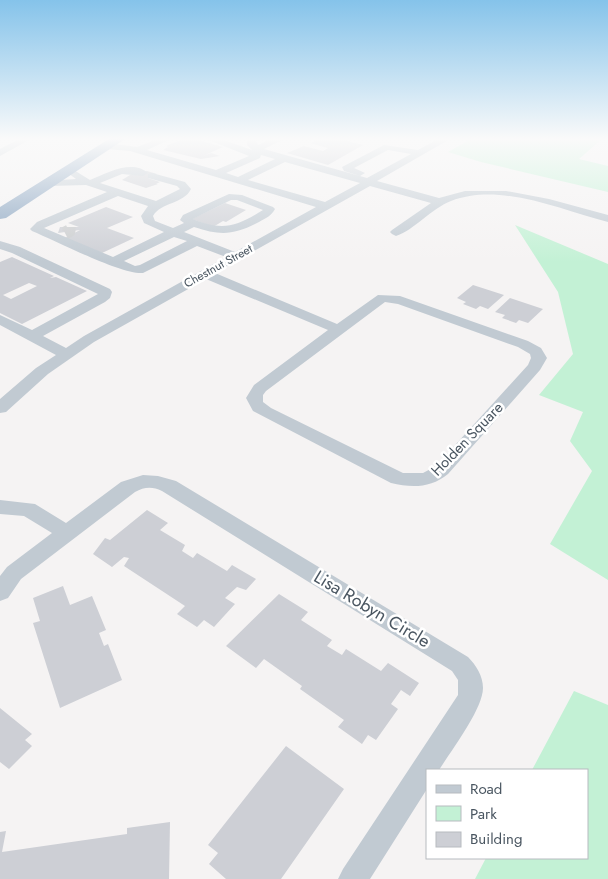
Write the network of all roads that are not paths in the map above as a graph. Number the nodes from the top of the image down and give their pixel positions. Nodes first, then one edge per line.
1 (39, 180) edge
2 (54, 180) edge
3 (86, 180) edge
4 (95, 180) edge
5 (167, 180) edge
6 (239, 180) edge
7 (373, 180) joint
8 (89, 182) junction
9 (49, 183) junction
10 (116, 192) junction
11 (0, 202) edge
12 (440, 202) junction
13 (157, 205) junction
14 (326, 206) junction
15 (0, 214) edge
16 (608, 219) edge
17 (52, 220) junction
18 (193, 223) junction
19 (63, 232) junction
20 (396, 232) dead end
21 (173, 233) junction
22 (197, 241) junction
23 (0, 245) edge
24 (236, 256) junction
25 (112, 262) junction
26 (205, 274) junction
27 (0, 319) edge
28 (338, 329) junction
29 (34, 336) junction
30 (66, 354) junction
31 (0, 408) edge
32 (0, 507) edge
33 (66, 533) junction
34 (0, 592) edge
35 (353, 879) edge

1 - 11 highway
2 - 9 highway
3 - 8 street
4 - 8 street
5 - 13 street
6 - 14 street
7 - 12 street
7 - 14 street, Chestnut Street
8 - 9 street
8 - 10 street
9 - 15 highway
10 - 13 street
10 - 17 street
12 - 16 street
12 - 20 street
13 - 21 street
14 - 24 street, Chestnut Street
17 - 19 street
17 - 19 street
18 - 18 street
18 - 21 street
19 - 25 street
21 - 22 street
21 - 25 street
22 - 24 street
22 - 25 street
23 - 29 street
24 - 26 street, Chestnut Street
26 - 28 street
26 - 30 street, Chestnut Street
27 - 29 street
28 - 28 street, Holden Square
29 - 30 street
30 - 31 street, Chestnut Street
32 - 33 street
33 - 34 street, Lisa Robyn Circle
33 - 35 street, Lisa Robyn Circle

